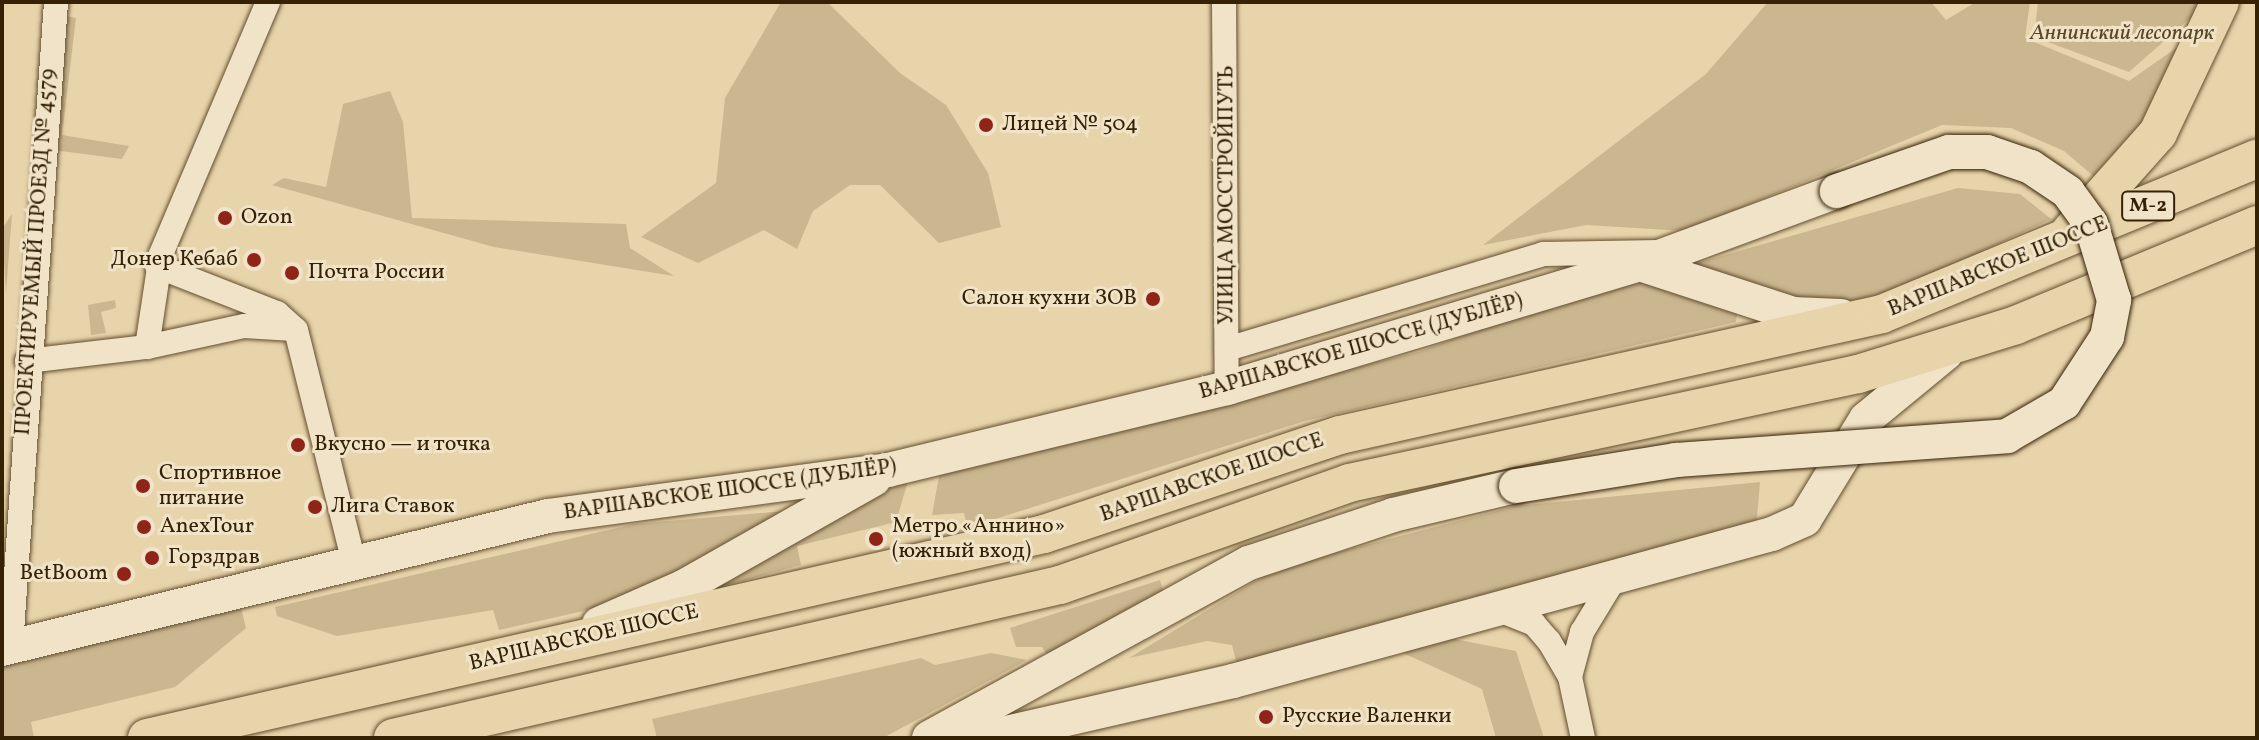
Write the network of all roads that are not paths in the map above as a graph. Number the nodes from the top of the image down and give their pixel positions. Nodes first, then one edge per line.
1 (56, 2) edge
2 (268, 2) edge
3 (1224, 2) edge
4 (2220, 2) edge
5 (2257, 159) edge
6 (2257, 225) edge
7 (2257, 247) edge
8 (2039, 252) junction
9 (2194, 252) junction
10 (1655, 258) junction
11 (157, 266) junction
12 (1882, 314) junction
13 (285, 323) junction
14 (1955, 346) junction
15 (147, 347) junction
16 (1227, 349) junction
17 (27, 361) junction
18 (1227, 388) junction
19 (888, 470) junction
20 (354, 563) junction
21 (1613, 581) junction
22 (1502, 611) junction
23 (6, 648) edge
24 (508, 656) junction
25 (1570, 677) junction
26 (147, 738) edge
27 (393, 738) edge
28 (929, 738) edge
29 (984, 738) edge
30 (1583, 738) edge

1 - 17 street, ПРОЕКТИРУЕМЫЙ ПРОЕЗД № 4579
2 - 11 street
3 - 16 street, УЛИЦА МОССТРОЙПУТЬ
4 - 8 main road
5 - 8 main road, ВАРШАВСКОЕ ШОССЕ / М-2
6 - 9 main road
7 - 9 main road
8 - 12 main road, ВАРШАВСКОЕ ШОССЕ
9 - 14 main road
10 - 12 main road
10 - 16 street
10 - 18 main road, ВАРШАВСКОЕ ШОССЕ (ДУБЛЁР)
10 - 28 main road, ВАРШАВСКОЕ ШОССЕ (ДУБЛЁР), bridge
11 - 13 street
11 - 15 street
12 - 24 main road, ВАРШАВСКОЕ ШОССЕ
13 - 15 street
13 - 20 street
14 - 21 main road
14 - 27 main road
15 - 17 street
16 - 18 street, УЛИЦА МОССТРОЙПУТЬ
17 - 23 street, ПРОЕКТИРУЕМЫЙ ПРОЕЗД № 4579
18 - 19 main road, ВАРШАВСКОЕ ШОССЕ (ДУБЛЁР)
19 - 20 main road, ВАРШАВСКОЕ ШОССЕ (ДУБЛЁР)
19 - 24 main road
20 - 23 main road, ВАРШАВСКОЕ ШОССЕ (ДУБЛЁР)
21 - 22 main road
21 - 25 street
22 - 25 street
22 - 29 main road
24 - 26 main road, ВАРШАВСКОЕ ШОССЕ
25 - 30 street

